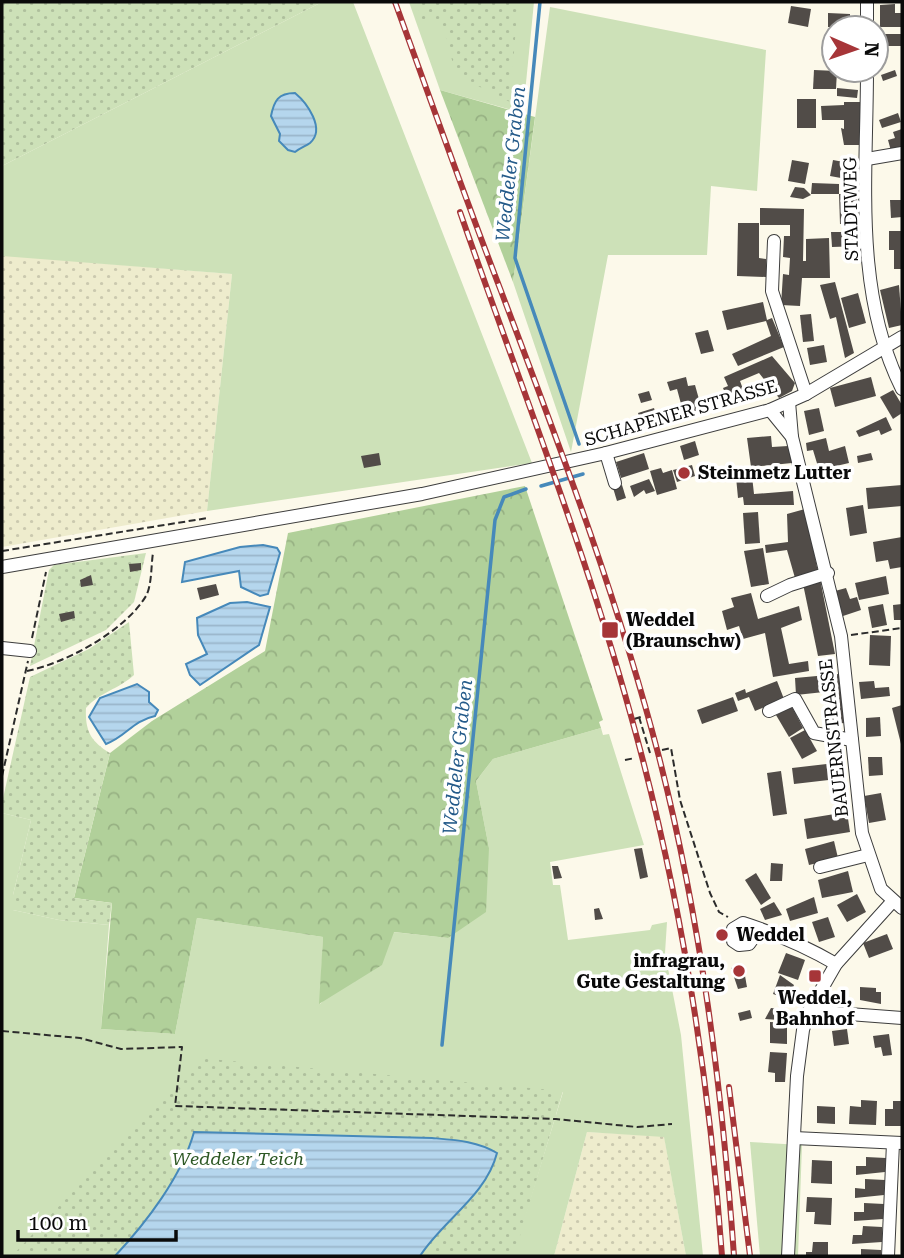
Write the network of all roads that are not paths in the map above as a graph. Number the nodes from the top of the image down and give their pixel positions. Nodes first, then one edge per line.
1 (867, 84) edge
2 (902, 153) edge
3 (867, 159) junction
4 (774, 241) dead end
5 (902, 337) edge
6 (883, 346) junction
7 (902, 389) edge
8 (806, 394) junction
9 (789, 402) junction
10 (770, 410) junction
11 (792, 437) junction
12 (606, 453) junction
13 (615, 483) dead end
14 (2, 566) edge
15 (828, 573) junction
16 (767, 596) dead end
17 (2, 648) edge
18 (30, 651) road end
19 (769, 711) dead end
20 (852, 740) junction
21 (868, 855) junction
22 (820, 867) dead end
23 (897, 905) edge
24 (753, 930) junction
25 (836, 964) junction
26 (809, 1011) junction
27 (902, 1018) edge
28 (794, 1138) junction
29 (898, 1143) edge
30 (788, 1256) edge
31 (888, 1256) edge

1 - 3 street, STADTWEG
2 - 3 street
3 - 6 street, STADTWEG
4 - 8 street
5 - 6 street, SCHAPENER STRASSE
6 - 7 street, STADTWEG
6 - 8 street, SCHAPENER STRASSE
8 - 9 street, SCHAPENER STRASSE
9 - 10 street, SCHAPENER STRASSE
9 - 11 street, BAUERNSTRASSE
10 - 11 street, BAUERNSTRASSE
10 - 12 street, SCHAPENER STRASSE
11 - 15 street, BAUERNSTRASSE
12 - 13 street
12 - 14 street, SCHAPENER STRASSE
15 - 16 street
15 - 20 street, BAUERNSTRASSE
17 - 18 street
19 - 20 street
20 - 21 street, BAUERNSTRASSE
21 - 22 street
21 - 23 street, BAUERNSTRASSE
23 - 25 street, BAUERNSTRASSE
24 - 24 street
24 - 25 street
25 - 26 street, BAUERNSTRASSE
26 - 27 street
26 - 28 street, BAUERNSTRASSE
28 - 29 street
28 - 30 street, BAUERNSTRASSE
29 - 31 street

